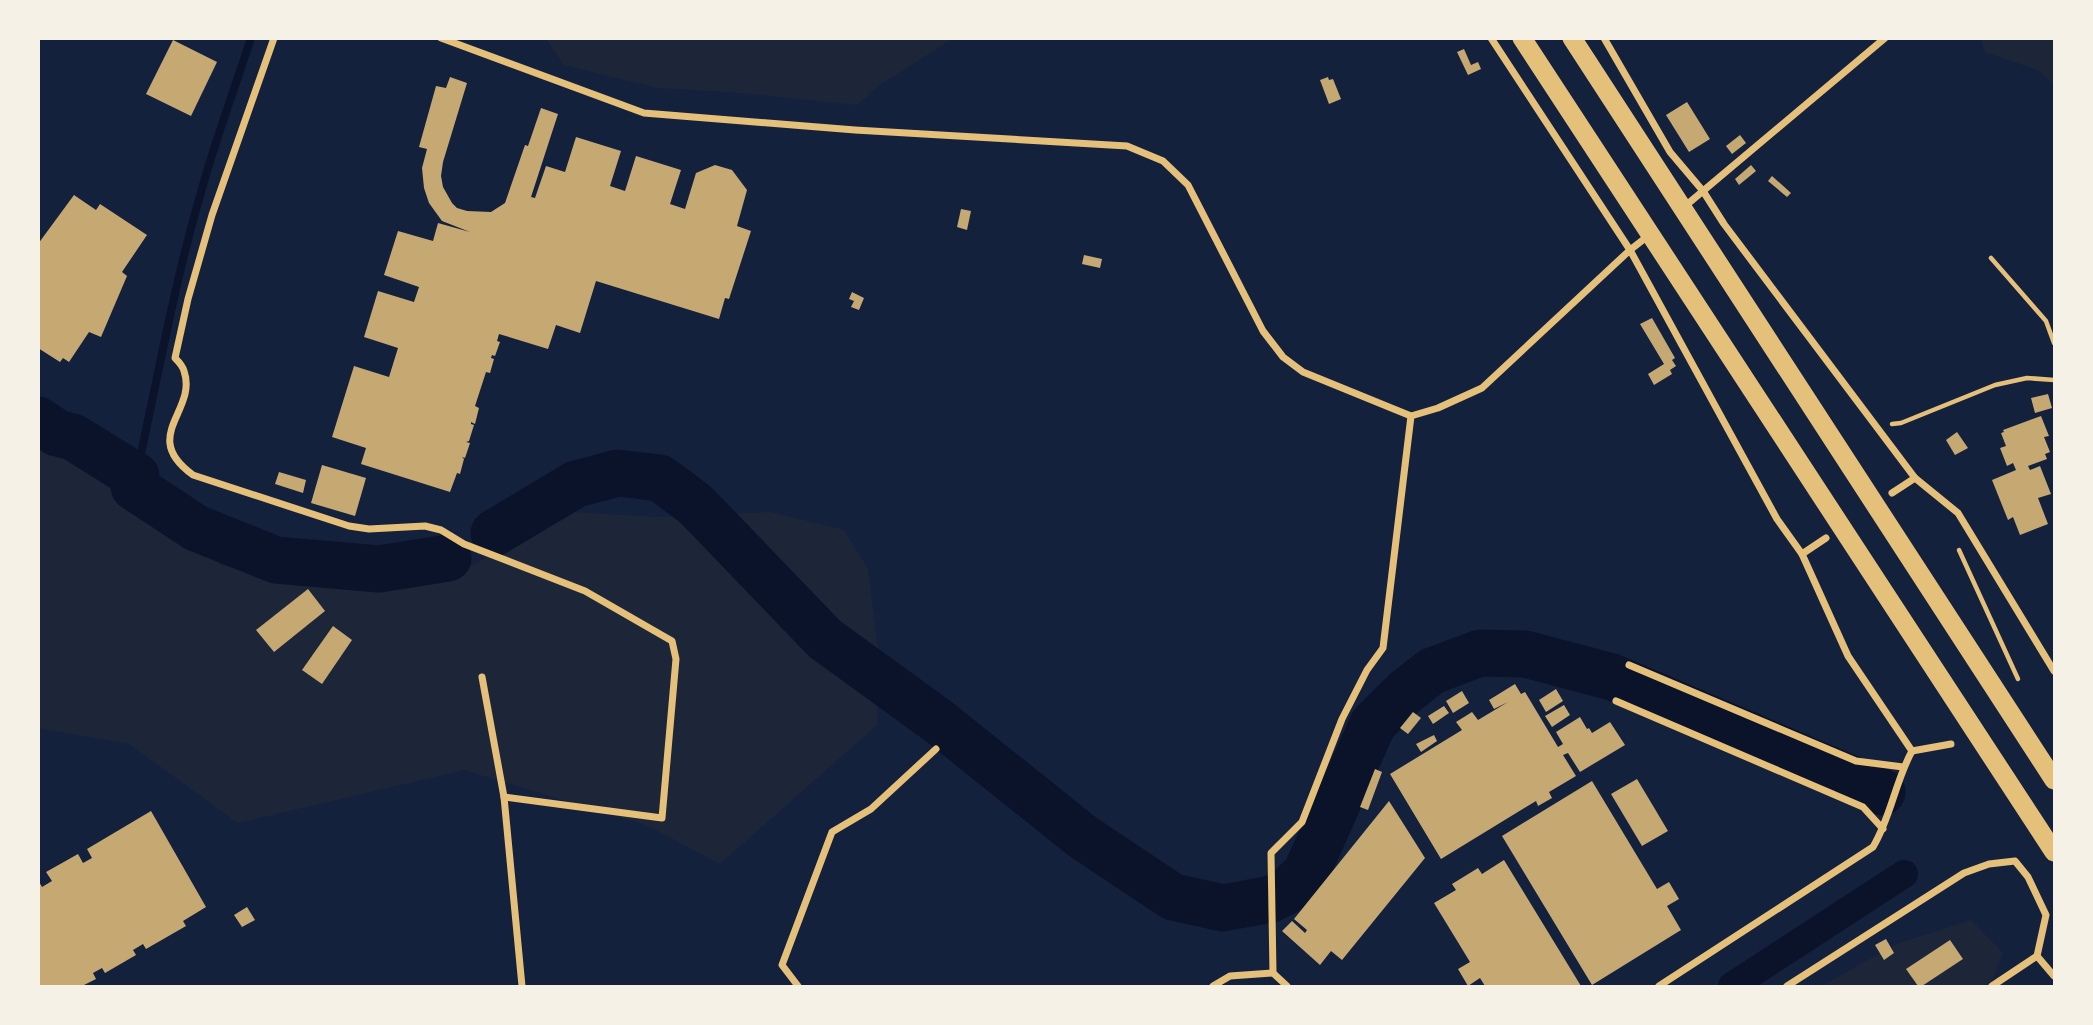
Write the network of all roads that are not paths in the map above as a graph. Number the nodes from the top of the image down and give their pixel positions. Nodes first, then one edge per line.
1 (274, 38) edge
2 (441, 38) edge
3 (1491, 38) edge
4 (1521, 38) edge
5 (1572, 38) edge
6 (1604, 38) edge
7 (1885, 38) edge
8 (1703, 191) junction
9 (1684, 207) junction
10 (1649, 235) junction
11 (1630, 250) junction
12 (1411, 416) junction
13 (1915, 478) junction
14 (1892, 493) dead end
15 (1826, 538) dead end
16 (1802, 554) junction
17 (1629, 665) dead end
18 (2054, 671) edge
19 (482, 677) dead end
20 (1616, 701) dead end
21 (1951, 744) dead end
22 (936, 749) dead end
23 (1912, 751) junction
24 (1903, 767) junction
25 (2054, 780) edge
26 (504, 797) junction
27 (1883, 830) junction
28 (2054, 852) edge
29 (2037, 956) junction
30 (1273, 973) junction
31 (2054, 976) edge
32 (522, 986) edge
33 (798, 986) edge
34 (1213, 986) edge
35 (1287, 986) edge
36 (1659, 986) edge
37 (1787, 986) edge
38 (1992, 986) edge

1 - 26 street
2 - 12 street
3 - 11 street
4 - 10 highway
5 - 9 highway
6 - 8 street
7 - 8 street
8 - 9 street
8 - 13 street
9 - 25 highway
10 - 11 street
10 - 28 highway
11 - 12 street
11 - 16 street
12 - 30 street
13 - 14 street
13 - 18 street
15 - 16 street
16 - 23 street
17 - 24 street
19 - 26 street
20 - 27 street
21 - 23 street
22 - 33 street
23 - 24 street
24 - 27 street
26 - 32 street
27 - 36 street
29 - 31 street
29 - 37 street
29 - 38 street
30 - 34 street
30 - 35 street

